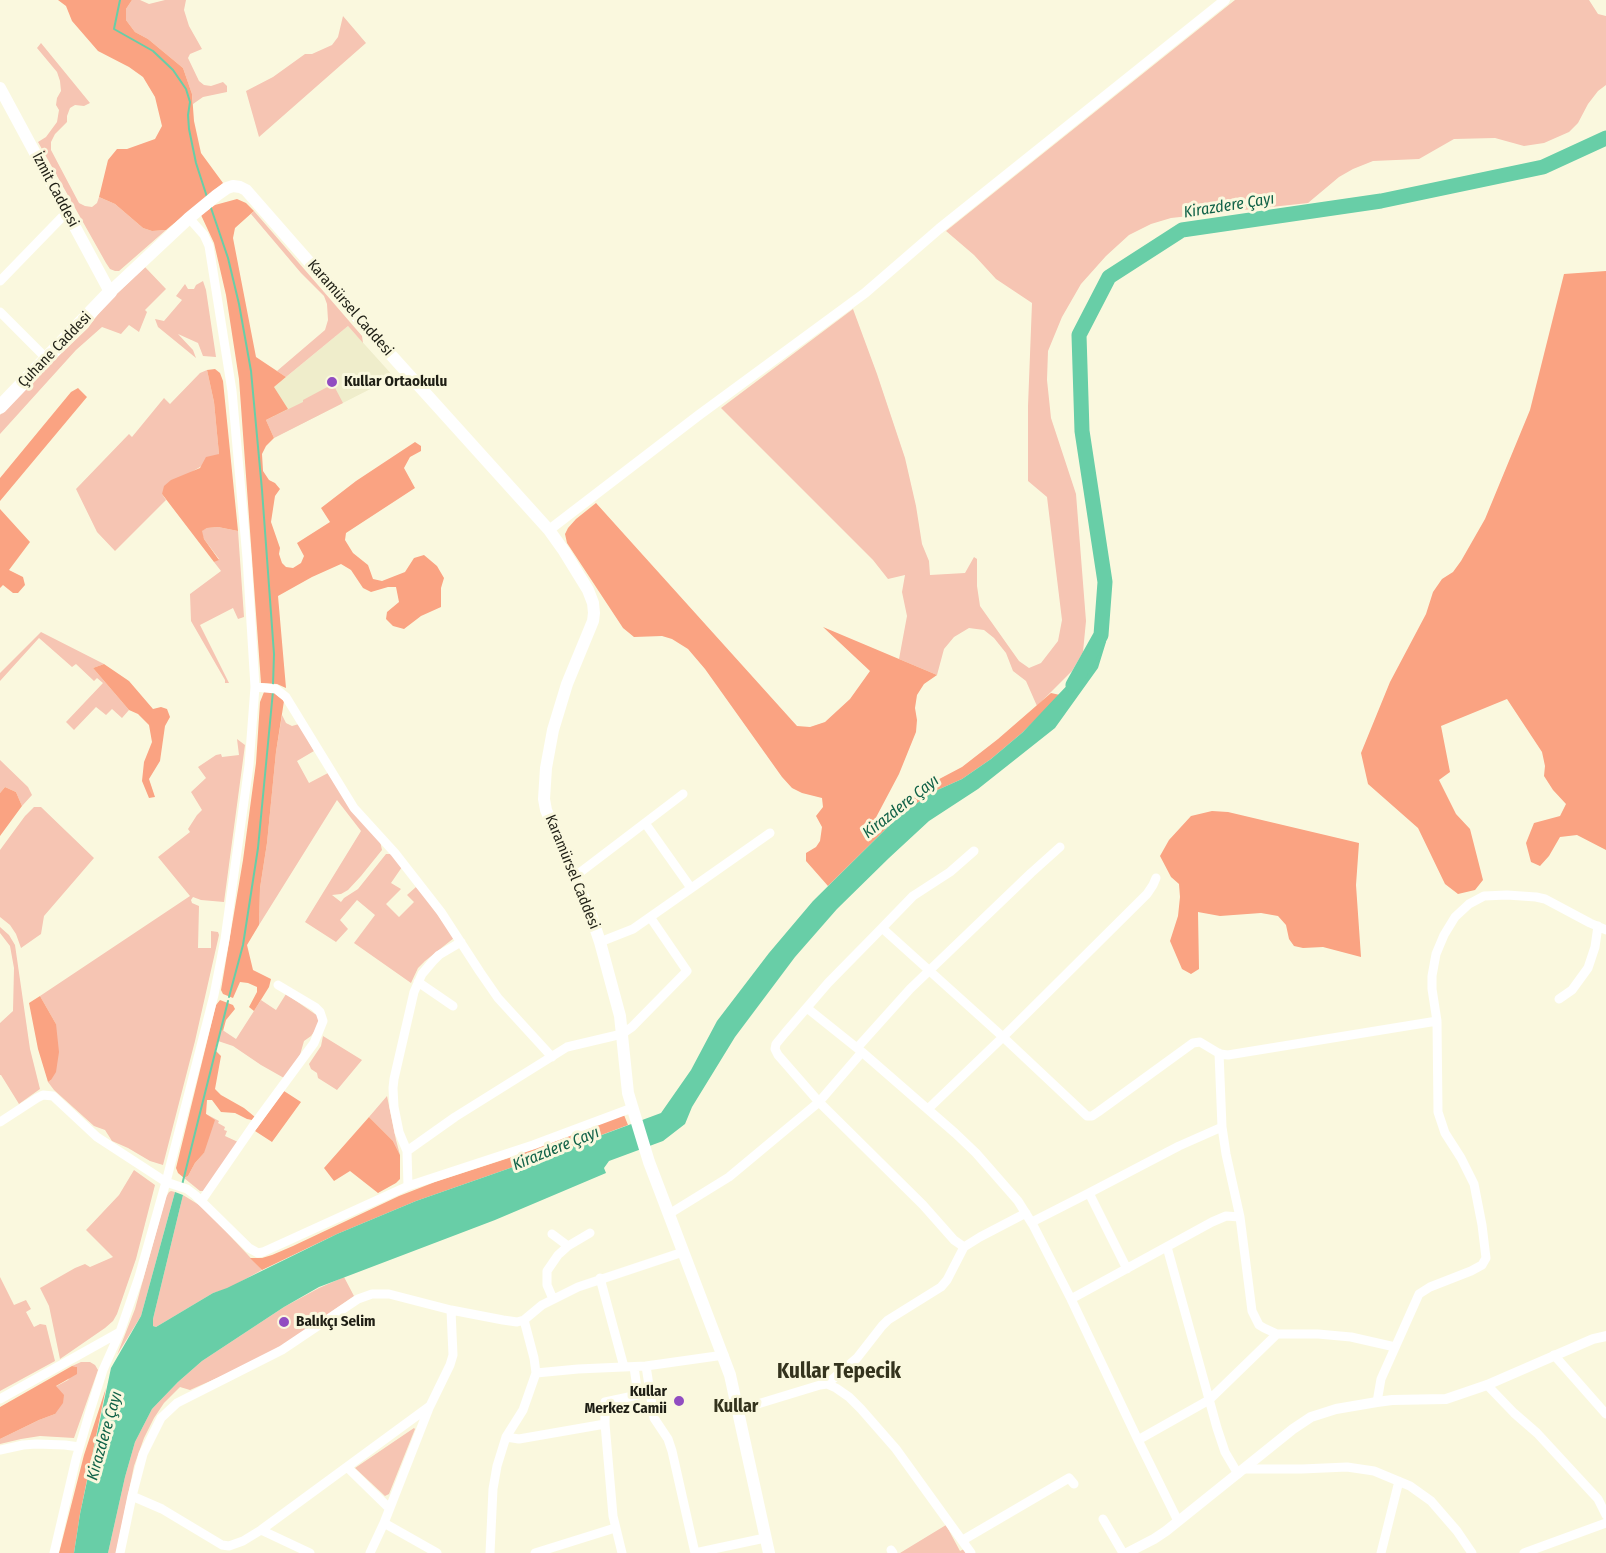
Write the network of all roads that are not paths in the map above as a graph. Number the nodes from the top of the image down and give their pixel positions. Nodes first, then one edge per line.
1 (1225, 0) edge
2 (0, 88) edge
3 (67, 212) junction
4 (193, 214) junction
5 (0, 281) edge
6 (110, 292) junction
7 (0, 312) edge
8 (47, 359) junction
9 (0, 407) edge
10 (549, 530) junction
11 (260, 687) junction
12 (683, 794) dead end
13 (645, 823) junction
14 (770, 833) dead end
15 (1060, 847) dead end
16 (974, 851) dead end
17 (574, 877) junction
18 (1156, 878) dead end
19 (691, 888) junction
20 (650, 917) junction
21 (882, 928) junction
22 (1602, 928) edge
23 (461, 942) junction
24 (600, 942) junction
25 (929, 970) junction
26 (418, 982) junction
27 (278, 985) dead end
28 (1559, 999) dead end
29 (453, 1006) dead end
30 (807, 1008) junction
31 (1437, 1021) junction
32 (622, 1034) junction
33 (1003, 1037) junction
34 (859, 1050) junction
35 (1219, 1053) junction
36 (552, 1057) junction
37 (819, 1102) junction
38 (632, 1108) junction
39 (928, 1109) junction
40 (0, 1122) edge
41 (1222, 1127) junction
42 (407, 1151) junction
43 (170, 1183) junction
44 (408, 1186) junction
45 (1089, 1193) junction
46 (202, 1200) junction
47 (1026, 1213) junction
48 (669, 1214) junction
49 (1240, 1217) junction
50 (1032, 1222) junction
51 (590, 1233) dead end
52 (552, 1234) dead end
53 (568, 1246) junction
54 (964, 1247) junction
55 (1167, 1247) junction
56 (682, 1252) junction
57 (1127, 1269) junction
58 (600, 1278) junction
59 (553, 1299) junction
60 (1071, 1299) junction
61 (451, 1310) junction
62 (524, 1320) junction
63 (120, 1332) junction
64 (1277, 1334) junction
65 (1606, 1336) edge
66 (1395, 1347) junction
67 (724, 1354) junction
68 (1554, 1355) junction
69 (646, 1366) junction
70 (629, 1367) junction
71 (536, 1373) junction
72 (827, 1384) junction
73 (1487, 1385) junction
74 (0, 1399) edge
75 (1209, 1400) junction
76 (1377, 1402) junction
77 (430, 1406) junction
78 (738, 1410) junction
79 (1606, 1414) edge
80 (605, 1424) junction
81 (506, 1437) junction
82 (1138, 1440) junction
83 (79, 1448) junction
84 (0, 1450) edge
85 (347, 1467) junction
86 (1241, 1472) junction
87 (1399, 1481) junction
88 (1074, 1484) dead end
89 (132, 1496) junction
90 (389, 1508) junction
91 (1606, 1515) edge
92 (1103, 1519) dead end
93 (1178, 1521) junction
94 (384, 1523) junction
95 (1606, 1523) edge
96 (615, 1528) junction
97 (261, 1530) junction
98 (765, 1538) junction
99 (963, 1540) junction
100 (54, 1553) edge
101 (120, 1553) edge
102 (310, 1553) edge
103 (370, 1553) edge
104 (437, 1553) edge
105 (490, 1553) edge
106 (535, 1553) edge
107 (622, 1553) edge
108 (695, 1553) edge
109 (769, 1553) edge
110 (971, 1553) edge
111 (1125, 1553) edge
112 (1382, 1553) edge
113 (1472, 1553) edge
114 (1524, 1553) edge

1 - 10 street
2 - 3 main road, İzmit Caddesi
3 - 5 street
3 - 6 main road, İzmit Caddesi
4 - 6 main road, Karamürsel Caddesi
4 - 10 main road, Karamürsel Caddesi
4 - 11 street
6 - 8 main road, Çuhane Caddesi
7 - 8 street
8 - 9 main road, Çuhane Caddesi
10 - 17 main road, Karamürsel Caddesi
11 - 23 street
11 - 43 street
12 - 13 street
13 - 17 street
13 - 19 street
14 - 19 street
15 - 25 street
16 - 21 street
17 - 24 main road, Karamürsel Caddesi
18 - 33 street
19 - 20 street
20 - 24 street
20 - 32 street
21 - 25 street
21 - 30 street
22 - 28 street
22 - 31 street
23 - 26 street
23 - 36 street
24 - 32 main road, Karamürsel Caddesi
25 - 33 street
25 - 34 street
26 - 29 street
26 - 42 street
27 - 46 street
30 - 34 street
30 - 37 street
31 - 35 street
31 - 66 street
32 - 36 street
32 - 38 main road, Karamürsel Caddesi
33 - 35 street
33 - 39 street
34 - 37 street
34 - 39 street
35 - 41 street
36 - 42 street
37 - 48 street
37 - 54 street
38 - 44 street
38 - 48 main road, Karamürsel Caddesi
39 - 47 street
40 - 43 street
41 - 45 street
41 - 49 street
42 - 44 street
43 - 46 street
43 - 63 street
44 - 46 street
45 - 50 street
45 - 57 street
47 - 50 street
47 - 54 street
48 - 56 main road, Karamürsel Caddesi
49 - 55 street
49 - 64 street
50 - 60 street
51 - 53 street
52 - 53 street
53 - 59 street
54 - 72 street
55 - 57 street
55 - 75 street
56 - 58 street
56 - 67 main road, Karamürsel Caddesi
57 - 60 street
58 - 59 street
58 - 70 street
59 - 62 street
60 - 82 street
61 - 62 street
61 - 77 street
61 - 89 street
62 - 71 street
63 - 74 street
63 - 83 street
64 - 66 street
64 - 75 street
65 - 68 street
66 - 76 street
67 - 69 street
67 - 78 main road, Karamürsel Caddesi
68 - 73 street
68 - 79 street
69 - 70 street
69 - 108 street
70 - 71 street
70 - 80 street
71 - 81 street
72 - 78 street
72 - 99 street
73 - 76 street
73 - 91 street
75 - 82 street
75 - 86 street
76 - 86 street
77 - 85 street
77 - 90 street
78 - 98 main road, Karamürsel Caddesi
80 - 81 street
80 - 96 street
81 - 105 street
82 - 93 street
83 - 84 street
83 - 100 street
85 - 90 street
85 - 97 street
86 - 87 street
86 - 93 street
87 - 112 street
87 - 113 street
88 - 99 street
89 - 97 street
89 - 101 street
90 - 94 street
92 - 111 street
93 - 111 street
94 - 103 street
94 - 104 street
95 - 114 street
96 - 106 street
96 - 107 street
97 - 102 street
98 - 108 street
98 - 109 main road, Karamürsel Caddesi
99 - 110 street

